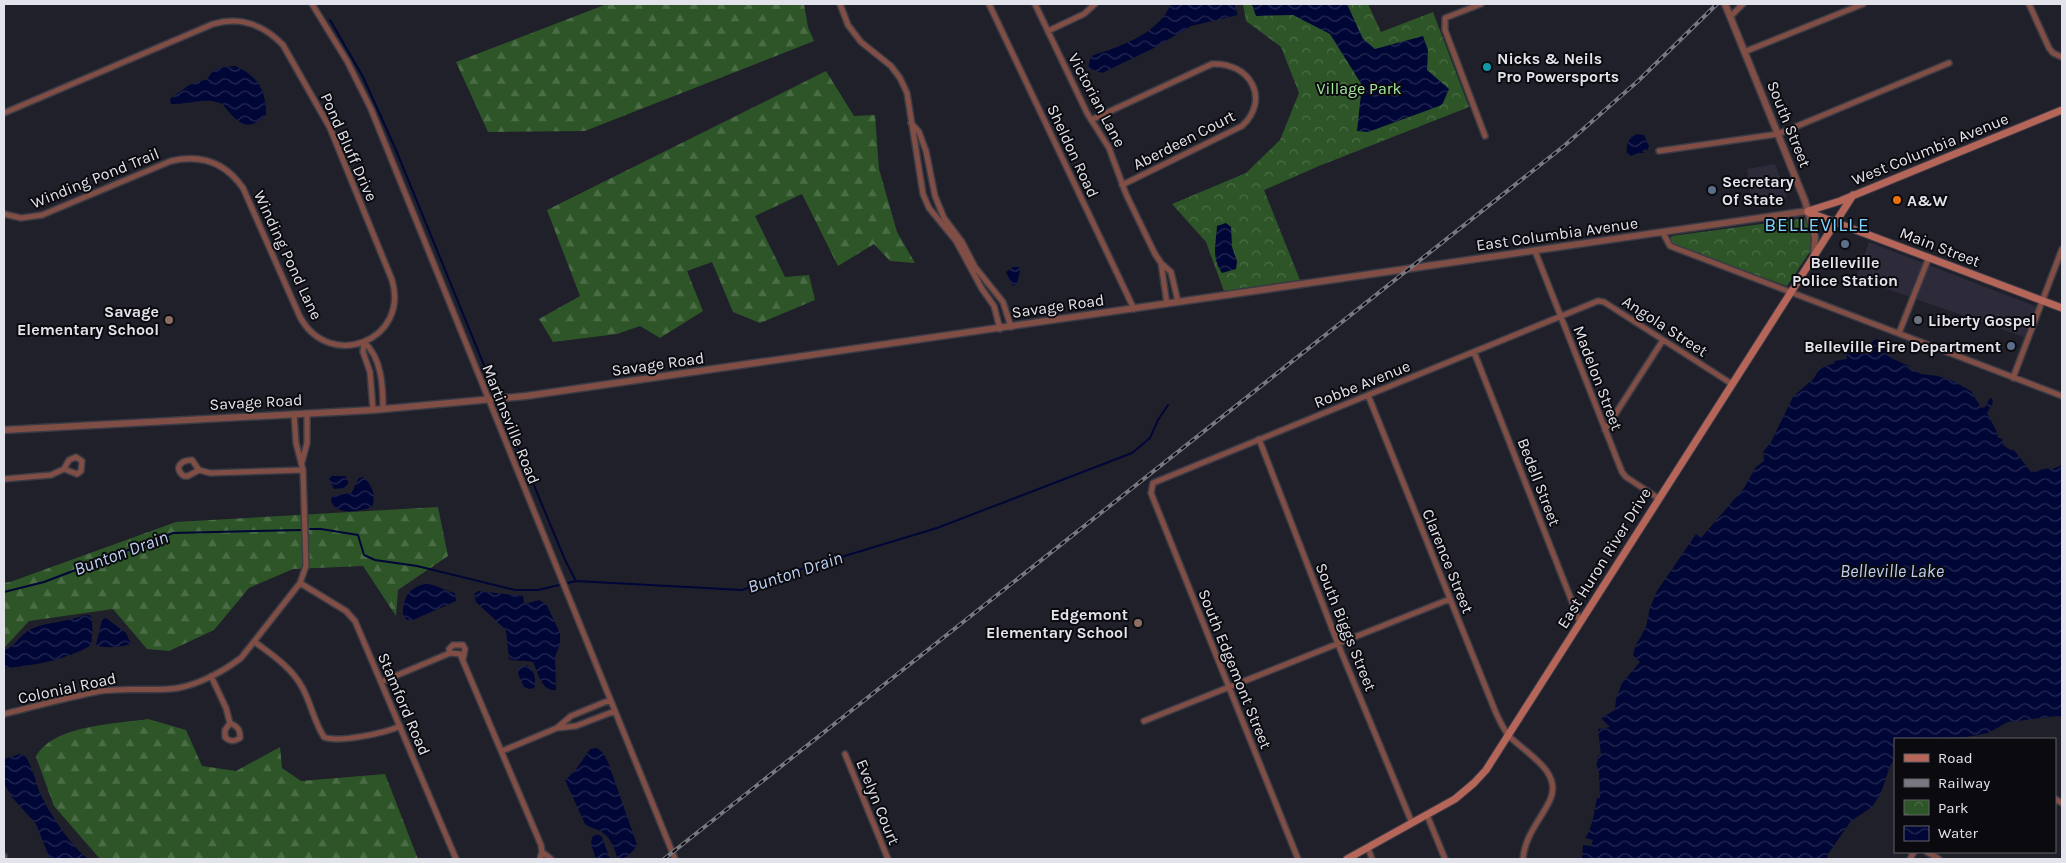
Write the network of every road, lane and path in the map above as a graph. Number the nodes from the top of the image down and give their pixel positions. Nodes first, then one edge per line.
1 (312, 4) edge
2 (840, 4) edge
3 (989, 4) edge
4 (1035, 4) edge
5 (1095, 4) edge
6 (1481, 4) edge
7 (1725, 4) edge
8 (1743, 4) edge
9 (1863, 4) edge
10 (2029, 4) edge
11 (1730, 17) junction
12 (1048, 31) junction
13 (1744, 52) junction
14 (2062, 57) edge
15 (1949, 63) dead end
16 (2062, 110) edge
17 (4, 113) edge
18 (1091, 120) junction
19 (911, 123) junction
20 (1778, 134) junction
21 (1485, 136) dead end
22 (1659, 151) dead end
23 (197, 158) joint
24 (930, 175) junction
25 (920, 176) junction
26 (1122, 185) junction
27 (1853, 195) junction
28 (1808, 211) junction
29 (4, 214) edge
30 (1836, 221) junction
31 (1664, 233) junction
32 (2062, 249) edge
33 (1535, 251) junction
34 (965, 252) junction
35 (1814, 257) junction
36 (1929, 257) junction
37 (1161, 263) junction
38 (1311, 283) joint
39 (1791, 292) junction
40 (2043, 300) junction
41 (1178, 302) junction
42 (1167, 304) junction
43 (1583, 307) joint
44 (2062, 308) edge
45 (1134, 309) junction
46 (1561, 316) junction
47 (1011, 327) junction
48 (1000, 329) junction
49 (1899, 333) junction
50 (1663, 340) junction
51 (364, 342) junction
52 (1474, 352) junction
53 (2013, 378) junction
54 (1732, 384) junction
55 (1368, 395) junction
56 (2062, 396) edge
57 (488, 401) junction
58 (383, 409) junction
59 (373, 410) junction
60 (307, 413) junction
61 (294, 414) junction
62 (4, 430) edge
63 (1606, 430) junction
64 (1259, 439) junction
65 (302, 462) junction
66 (64, 470) dead end
67 (199, 470) dead end
68 (303, 470) junction
69 (4, 478) edge
70 (1151, 487) joint
71 (1658, 498) junction
72 (300, 583) junction
73 (1450, 599) junction
74 (1580, 622) junction
75 (255, 642) junction
76 (1338, 643) junction
77 (450, 654) junction
78 (463, 659) junction
79 (211, 676) junction
80 (381, 682) junction
81 (1229, 687) junction
82 (610, 700) junction
83 (615, 711) junction
84 (4, 714) edge
85 (1144, 721) dead end
86 (230, 723) dead end
87 (400, 726) junction
88 (557, 728) junction
89 (1508, 735) junction
90 (502, 751) junction
91 (845, 754) dead end
92 (1427, 815) junction
93 (1412, 823) junction
94 (1368, 848) junction
95 (542, 852) junction
96 (1928, 853) edge
97 (4, 856) edge
98 (4, 859) edge
99 (456, 859) edge
100 (540, 859) edge
101 (551, 859) edge
102 (675, 859) edge
103 (888, 859) edge
104 (1298, 859) edge
105 (1347, 859) edge
106 (1372, 859) edge
107 (1445, 859) edge
108 (1523, 859) edge
109 (1939, 859) edge

1 - 57 street, Martinsville Road
2 - 19 street
3 - 45 street, Sheldon Road
4 - 12 street, Victorian Lane
5 - 12 street
6 - 21 street
7 - 11 street, South Street
8 - 11 street
9 - 13 street
10 - 14 street
11 - 13 street, South Street
12 - 18 street, Victorian Lane
13 - 20 street, South Street
15 - 20 street
16 - 27 main road, West Columbia Avenue
17 - 51 street, Pond Bluff Drive
18 - 26 street, Victorian Lane
18 - 26 street, Aberdeen Court
19 - 24 street
19 - 25 street
20 - 22 street
20 - 28 street, South Street
23 - 29 street, Winding Pond Trail
23 - 51 street, Winding Pond Lane
24 - 25 street
24 - 34 street
25 - 34 street
26 - 37 street, Victorian Lane
27 - 28 main road, West Columbia Avenue
27 - 30 main road, East Huron River Drive
28 - 30 main road, Main Street
28 - 31 street, East Columbia Avenue
28 - 35 street, South Street
30 - 35 main road, East Huron River Drive
30 - 36 main road, Main Street
31 - 33 street, East Columbia Avenue
31 - 39 street
32 - 40 street
33 - 38 street, East Columbia Avenue
33 - 46 street, Madelon Street
34 - 47 street
34 - 48 street
35 - 39 main road, East Huron River Drive
36 - 40 main road, Main Street
36 - 49 street
37 - 41 street, Victorian Lane
37 - 42 street, Victorian Lane
38 - 41 street, Savage Road
39 - 49 street
39 - 54 main road, East Huron River Drive
40 - 44 main road, Main Street
40 - 53 street
41 - 42 street, Savage Road
42 - 45 street, Savage Road
43 - 46 street, Robbe Avenue
43 - 50 street, Angola Street
45 - 47 street, Savage Road
46 - 52 street, Robbe Avenue
46 - 63 street, Madelon Street
47 - 48 street, Savage Road
48 - 57 street, Savage Road
49 - 53 street
50 - 54 street, Angola Street
50 - 63 street
51 - 58 street
51 - 59 street
52 - 55 street, Robbe Avenue
52 - 74 street, Bedell Street
53 - 56 street
54 - 71 main road, East Huron River Drive
55 - 64 street, Robbe Avenue
55 - 73 street, Clarence Street
57 - 58 street, Savage Road
57 - 82 street, Martinsville Road
58 - 59 street, Savage Road
59 - 60 street, Savage Road
60 - 61 street, Savage Road
60 - 65 street, Colonial Road
61 - 62 street, Savage Road
61 - 65 street, Colonial Road
63 - 71 street, Madelon Street
64 - 70 street, Robbe Avenue
64 - 76 street, South Biggs Street
65 - 68 street, Colonial Road
66 - 69 street
67 - 68 street
68 - 72 street, Colonial Road
70 - 81 street, South Edgemont Street
71 - 74 main road, East Huron River Drive
72 - 75 street, Colonial Road
72 - 80 street, Stamford Road
73 - 76 street
73 - 89 street, Clarence Street
74 - 89 main road, East Huron River Drive
75 - 79 street, Colonial Road
75 - 87 street
76 - 81 street
76 - 93 street, South Biggs Street
77 - 78 street
77 - 78 street
77 - 80 street
78 - 90 street
79 - 84 street, Colonial Road
79 - 86 street
80 - 87 street, Stamford Road
81 - 85 street
81 - 104 street, South Edgemont Street
82 - 83 street, Martinsville Road
82 - 88 street
83 - 88 street
83 - 102 street, Martinsville Road
87 - 99 street, Stamford Road
88 - 90 street
89 - 92 main road, East Huron River Drive
89 - 108 street, Clarence Street
90 - 95 street
91 - 103 street, Evelyn Court
92 - 93 main road, East Huron River Drive
92 - 107 street
93 - 94 main road, East Huron River Drive
94 - 105 main road, East Huron River Drive
94 - 106 street
95 - 100 street
95 - 101 street
96 - 109 street
97 - 98 street

